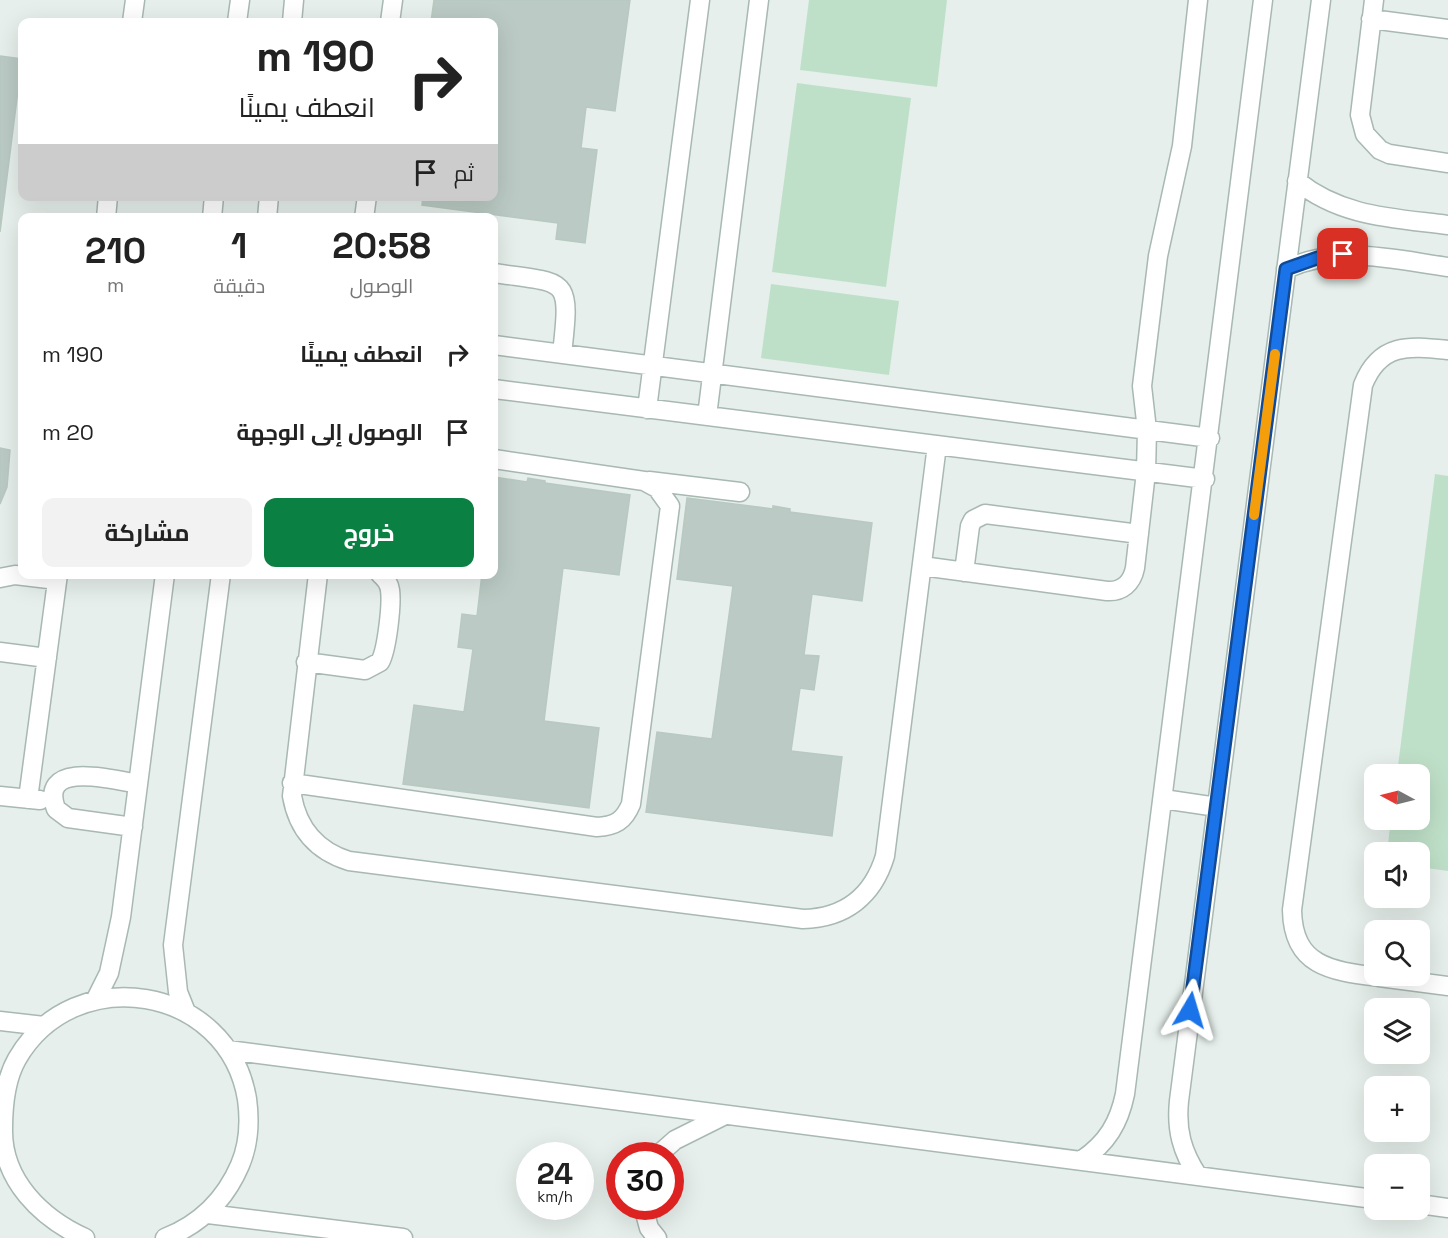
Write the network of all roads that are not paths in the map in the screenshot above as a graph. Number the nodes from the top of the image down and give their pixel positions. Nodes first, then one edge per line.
1 (135, 0) edge
2 (240, 0) edge
3 (294, 0) edge
4 (393, 0) edge
5 (700, 0) edge
6 (759, 0) edge
7 (1198, 0) edge
8 (1263, 0) edge
9 (1321, 0) edge
10 (1374, 0) edge
11 (133, 18) edge
12 (238, 18) edge
13 (292, 18) edge
14 (391, 18) edge
15 (1371, 19) junction
16 (1448, 29) edge
17 (1448, 163) edge
18 (1297, 181) junction
19 (1448, 225) edge
20 (1448, 267) edge
21 (1286, 269) junction
22 (498, 274) edge
23 (498, 346) edge
24 (1448, 351) edge
25 (562, 354) junction
26 (653, 366) junction
27 (712, 374) junction
28 (498, 390) edge
29 (647, 409) junction
30 (707, 416) junction
31 (1147, 430) junction
32 (1210, 438) junction
33 (937, 445) junction
34 (498, 460) edge
35 (1146, 472) junction
36 (1205, 479) junction
37 (644, 481) junction
38 (740, 492) dead end
39 (1139, 534) junction
40 (922, 566) junction
41 (964, 572) junction
42 (18, 575) edge
43 (0, 579) edge
44 (58, 579) edge
45 (164, 579) edge
46 (220, 579) edge
47 (317, 579) edge
48 (384, 579) edge
49 (0, 652) edge
50 (47, 658) junction
51 (306, 662) junction
52 (292, 783) junction
53 (138, 784) junction
54 (0, 796) edge
55 (28, 799) junction
56 (1163, 799) junction
57 (54, 802) junction
58 (1216, 807) junction
59 (133, 827) junction
60 (1448, 986) edge
61 (96, 999) junction
62 (186, 1012) junction
63 (0, 1021) edge
64 (44, 1026) junction
65 (228, 1050) junction
66 (725, 1114) junction
67 (673, 1142) edge
68 (1082, 1160) junction
69 (1198, 1176) junction
70 (8, 1180) edge
71 (1364, 1198) edge
72 (1430, 1206) edge
73 (1448, 1208) edge
74 (208, 1214) junction
75 (647, 1220) edge
76 (85, 1238) edge
77 (165, 1238) edge
78 (403, 1238) edge
79 (657, 1238) edge

1 - 11 street
2 - 12 street
3 - 13 street
4 - 14 street
5 - 26 street
6 - 27 street
7 - 31 street
8 - 32 street
9 - 18 street
10 - 15 street
15 - 16 street
15 - 17 street
18 - 19 street
18 - 21 street
20 - 21 street
21 - 58 street
22 - 25 street
23 - 25 street
24 - 60 street
25 - 26 street
26 - 27 street
26 - 29 street
27 - 30 street
27 - 31 street
28 - 29 street
29 - 30 street
30 - 33 street
31 - 32 street
31 - 35 street
32 - 36 street
33 - 35 street
33 - 40 street
34 - 37 street
35 - 36 street
35 - 39 street
36 - 56 street
37 - 38 street
37 - 52 street
39 - 41 street
39 - 41 street
40 - 41 street
40 - 52 street
42 - 43 street
44 - 50 street
45 - 53 street
46 - 62 street
47 - 51 street
48 - 51 street
49 - 50 street
50 - 55 street
51 - 52 street
53 - 57 street
53 - 59 street
54 - 55 street
55 - 57 street
56 - 58 street
56 - 68 street
57 - 59 street
58 - 69 street
59 - 61 street
61 - 62 street
61 - 64 street
62 - 65 street
63 - 64 street
64 - 70 street
65 - 66 street
65 - 74 street
66 - 67 street
66 - 68 street
68 - 69 street
69 - 71 street
70 - 76 street
72 - 73 street
74 - 77 street
74 - 78 street
75 - 79 street

